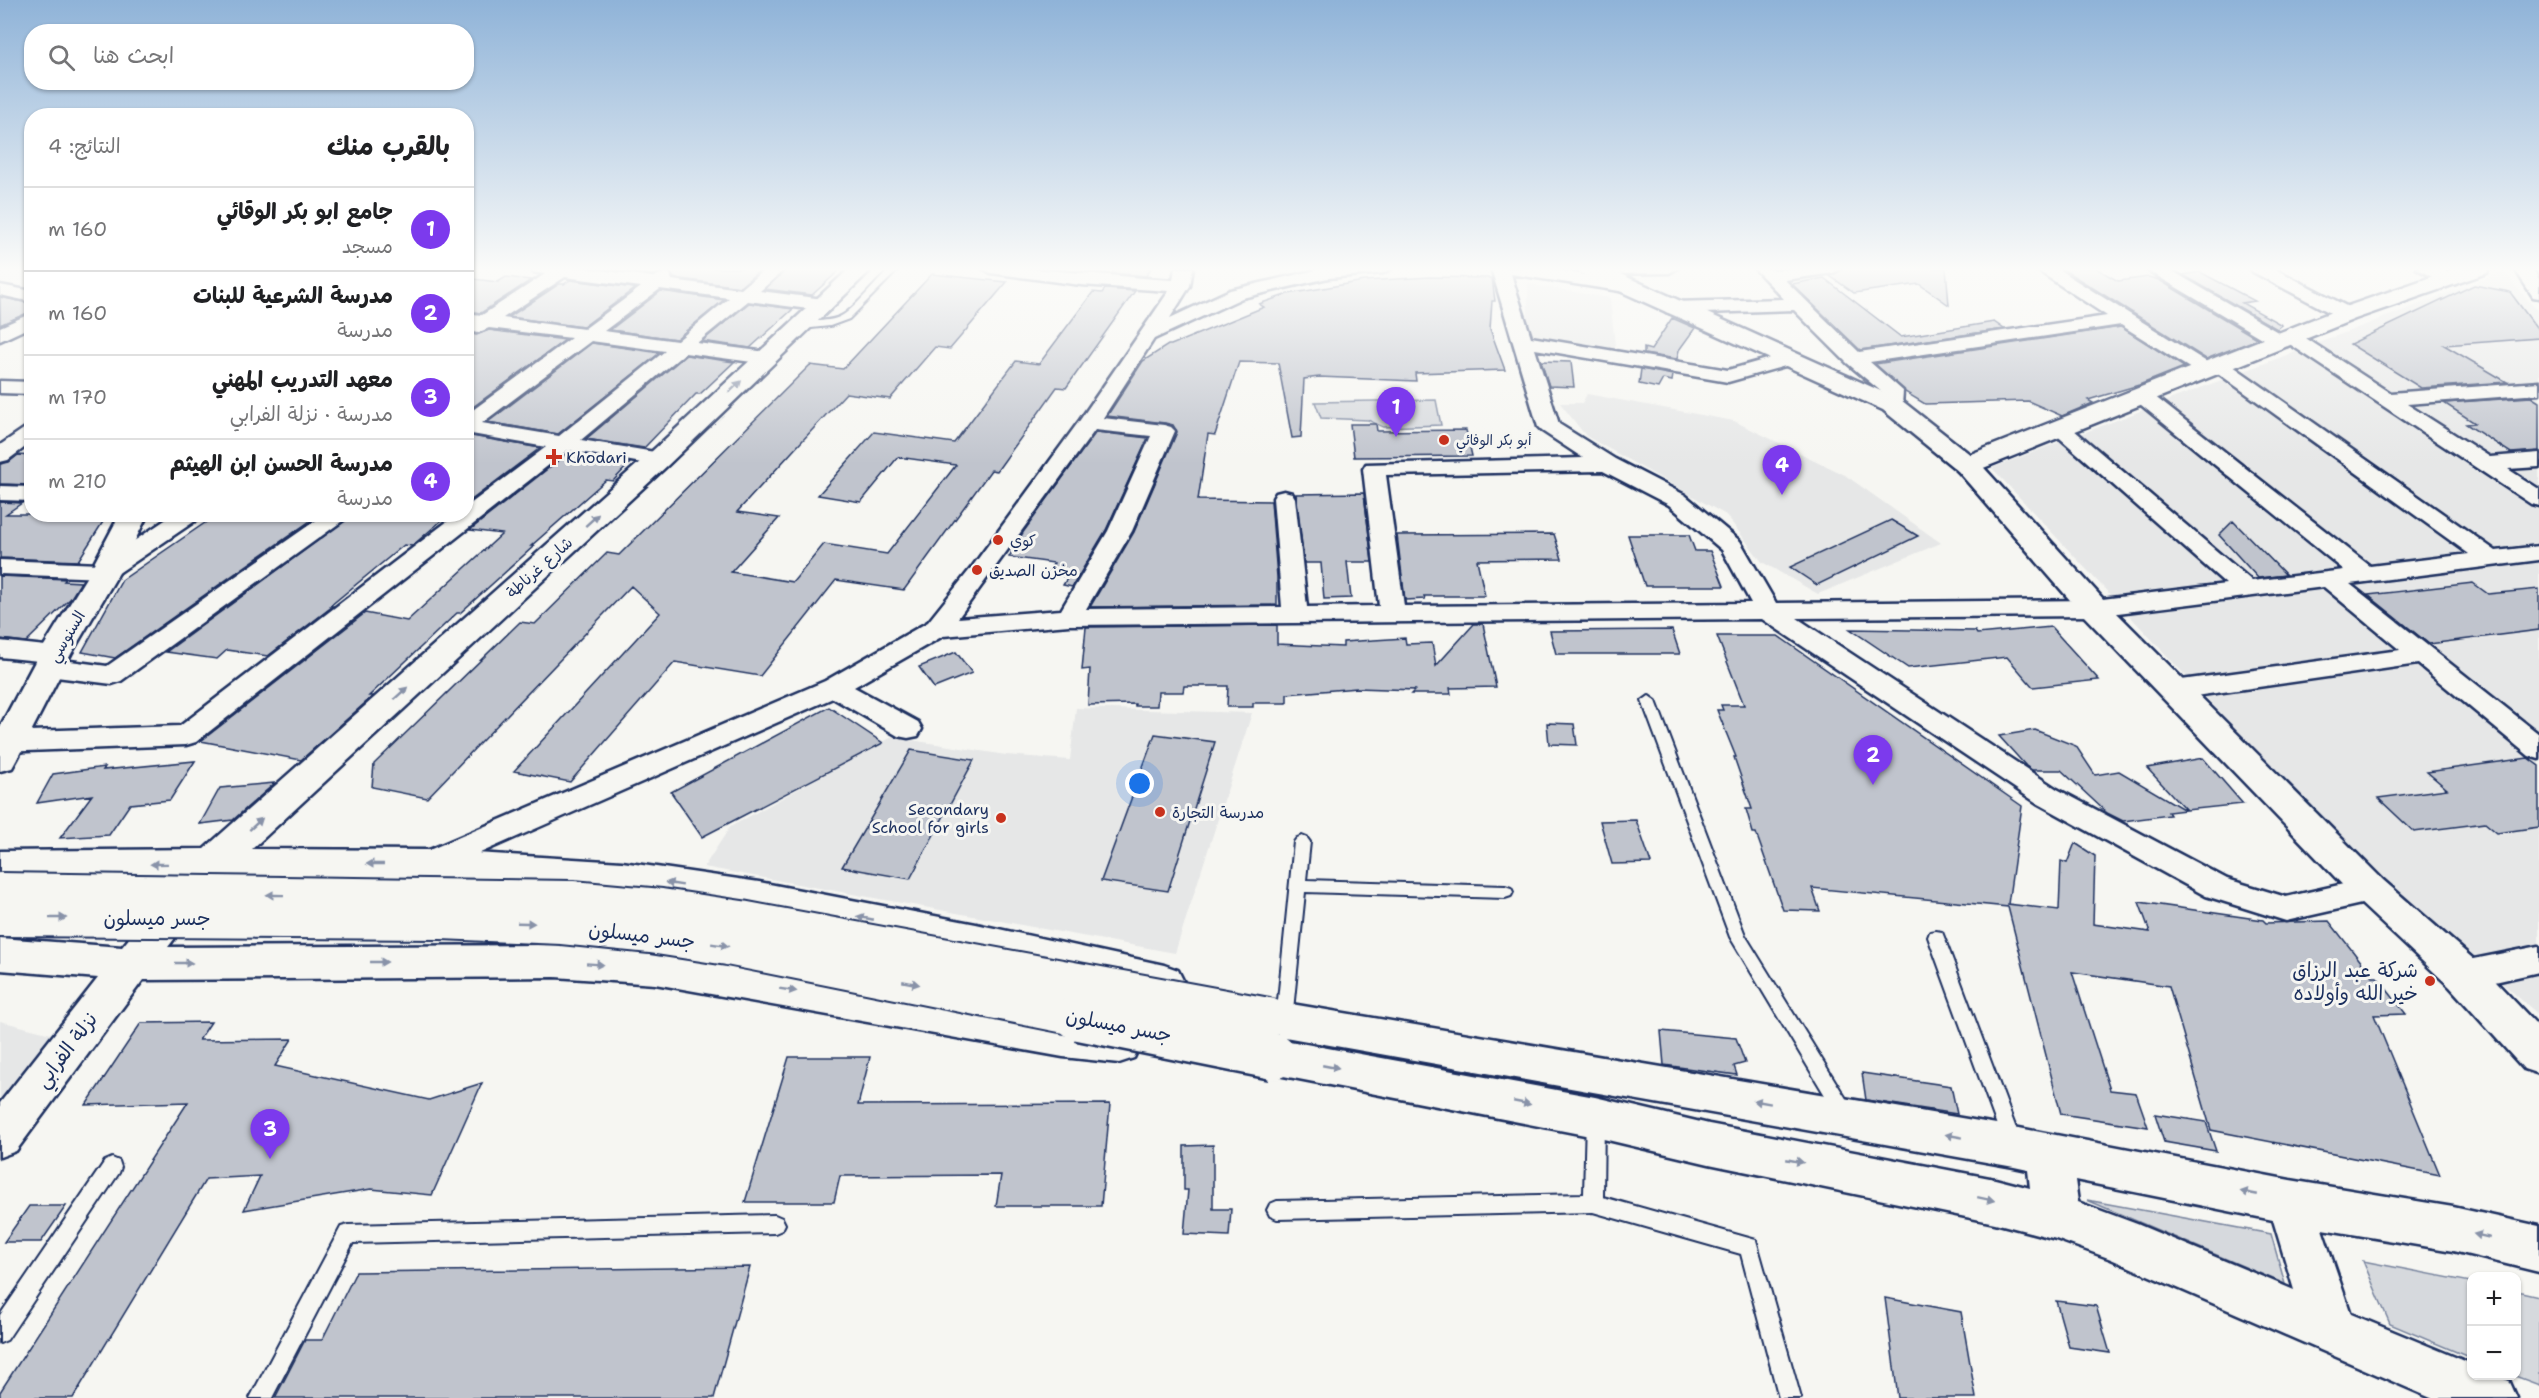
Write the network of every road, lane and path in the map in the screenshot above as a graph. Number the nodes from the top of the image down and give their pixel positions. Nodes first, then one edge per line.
1 (567, 333) edge
2 (591, 333) edge
3 (697, 333) edge
4 (794, 333) edge
5 (1148, 333) edge
6 (1152, 333) edge
7 (1521, 333) edge
8 (1730, 333) edge
9 (1828, 333) edge
10 (2028, 333) edge
11 (2150, 333) edge
12 (2275, 333) edge
13 (2300, 333) edge
14 (587, 336) junction
15 (1146, 336) junction
16 (2286, 339) junction
17 (1523, 341) junction
18 (683, 345) junction
19 (767, 358) junction
20 (1789, 359) junction
21 (1854, 359) junction
22 (2212, 368) junction
23 (0, 387) edge
24 (24, 388) edge
25 (2539, 388) edge
26 (2142, 396) junction
27 (2385, 399) junction
28 (1892, 405) junction
29 (474, 420) edge
30 (1089, 423) junction
31 (474, 427) edge
32 (2060, 428) junction
33 (24, 438) edge
34 (564, 443) junction
35 (11, 448) edge
36 (659, 459) junction
37 (2539, 460) edge
38 (1607, 464) junction
39 (2485, 464) junction
40 (1967, 465) junction
41 (0, 493) edge
42 (24, 494) edge
43 (1284, 498) dead end
44 (2539, 499) edge
45 (474, 513) edge
46 (130, 522) edge
47 (178, 522) edge
48 (330, 522) edge
49 (462, 522) edge
50 (2539, 553) edge
51 (2491, 559) junction
52 (0, 567) edge
53 (105, 571) junction
54 (2366, 575) junction
55 (2330, 579) junction
56 (2246, 589) junction
57 (2094, 608) junction
58 (1768, 611) junction
59 (1392, 614) junction
60 (1295, 615) junction
61 (1069, 617) junction
62 (938, 628) junction
63 (0, 649) edge
64 (2423, 655) junction
65 (51, 660) junction
66 (834, 687) junction
67 (2174, 690) junction
68 (1649, 701) dead end
69 (908, 729) dead end
70 (3, 748) edge
71 (2539, 748) edge
72 (1302, 842) dead end
73 (213, 863) junction
74 (426, 864) junction
75 (0, 866) edge
76 (1297, 886) junction
77 (2370, 890) junction
78 (0, 892) edge
79 (1504, 892) dead end
80 (0, 917) edge
81 (1936, 937) dead end
82 (0, 954) edge
83 (2539, 959) edge
84 (132, 964) junction
85 (2464, 975) junction
86 (1275, 1031) junction
87 (2539, 1056) edge
88 (1707, 1092) junction
89 (1595, 1117) junction
90 (1848, 1118) junction
91 (0, 1137) edge
92 (1709, 1144) junction
93 (2032, 1150) junction
94 (112, 1167) dead end
95 (2290, 1202) junction
96 (1593, 1203) junction
97 (1277, 1210) dead end
98 (2056, 1218) junction
99 (775, 1224) dead end
100 (2539, 1249) edge
101 (2332, 1331) junction
102 (0, 1333) edge
103 (261, 1398) edge
104 (1790, 1398) edge
105 (2490, 1398) edge

1 - 14 street
2 - 14 street
3 - 18 street
4 - 19 main road, شارع غرناطة
5 - 15 street
6 - 15 street
7 - 17 street
8 - 20 main road
9 - 21 street
10 - 21 street
11 - 22 street
12 - 16 street
13 - 16 main road
14 - 18 street
14 - 29 street
15 - 30 street
16 - 22 main road
16 - 27 street
17 - 20 street
17 - 38 street
18 - 19 street
18 - 34 street
36 -> 19 main road, شارع غرناطة
20 - 28 main road
21 - 28 street
22 - 26 main road
22 - 51 street
23 - 24 street
25 - 27 street
26 - 32 main road
26 - 54 street
27 - 39 street
28 - 40 main road
30 - 61 street
30 - 62 street
31 - 34 street
32 - 40 main road
32 - 56 street
33 - 35 street
34 - 36 street
34 - 45 street
73 -> 36 main road, شارع غرناطة
37 - 39 street
38 - 58 street
38 - 59 street
39 - 44 street
40 - 57 main road
41 - 42 street
43 - 60 street
46 - 53 main road, السنوسي
47 - 53 street
48 - 65 street
49 - 70 street
50 - 51 street
51 - 54 street
52 - 53 street
53 - 65 main road, السنوسي
54 - 55 street
55 - 56 street
55 - 64 street
56 - 57 street
57 - 58 street
57 - 67 main road
58 - 59 street
58 - 77 street
59 - 60 street
60 - 61 street
61 - 62 street
62 - 66 street
63 - 65 street
64 - 67 street
64 - 71 street
65 - 70 main road, السنوسي
66 - 69 street
66 - 74 street
67 - 77 main road
68 - 90 lane
72 - 76 lane
74 -> 73 main road
73 -> 75 main road
73 - 84 main road, شارع غرناطة
86 -> 74 main road
76 - 79 lane
76 - 86 lane
77 - 85 main road
86 -> 78 main road, جسر ميسلون, bridge
80 -> 86 main road, جسر ميسلون, bridge
81 - 93 lane
82 - 84 main road
83 - 85 street
84 -> 86 main road
84 - 91 main road, نزلة الفرابي
85 - 87 main road
86 - 88 main road
86 -> 89 main road
90 -> 88 main road
88 - 92 main road
89 - 92 main road
89 - 96 lane
93 -> 90 main road
92 -> 98 main road
95 -> 93 main road
93 - 98 main road
94 - 102 lane
100 -> 95 main road
95 - 101 main road
96 - 97 lane
96 - 104 lane
98 - 101 main road
99 - 103 lane
101 - 105 main road

